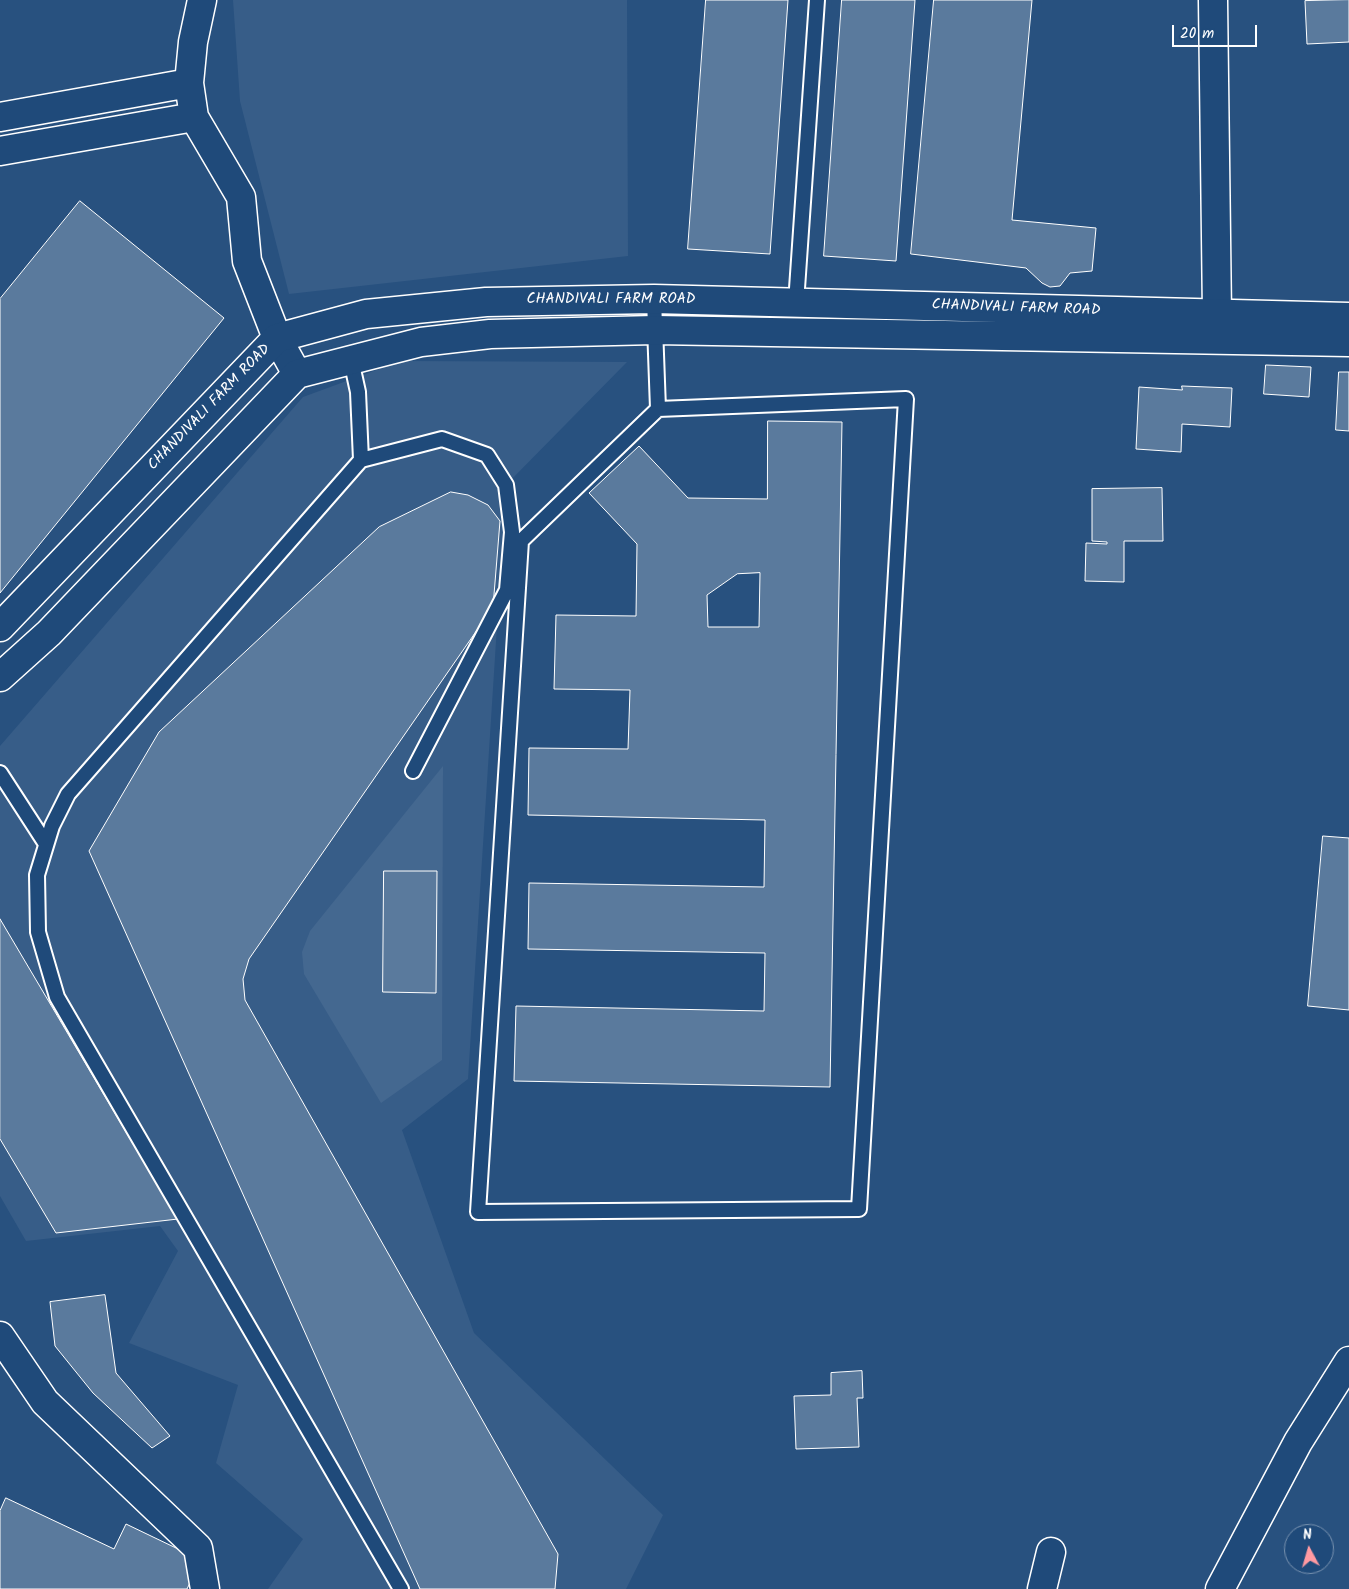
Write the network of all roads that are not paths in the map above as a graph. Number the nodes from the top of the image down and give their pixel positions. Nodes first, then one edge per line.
1 (202, 0) edge
2 (817, 0) edge
3 (1213, 0) edge
4 (189, 83) junction
5 (0, 117) edge
6 (194, 117) junction
7 (0, 151) edge
8 (654, 298) junction
9 (796, 303) junction
10 (1349, 317) edge
11 (1216, 328) junction
12 (655, 330) junction
13 (277, 338) junction
14 (1349, 342) edge
15 (351, 360) junction
16 (297, 374) junction
17 (658, 409) junction
18 (362, 460) junction
19 (0, 627) edge
20 (0, 677) edge
21 (413, 771) dead end
22 (0, 773) edge
23 (46, 844) junction
24 (0, 1336) edge
25 (1349, 1361) edge
26 (1051, 1552) dead end
27 (205, 1589) edge
28 (401, 1589) edge
29 (1042, 1589) edge
30 (1220, 1589) edge

1 - 4 street
2 - 9 lane
3 - 11 street
4 - 5 street
4 - 6 street
6 - 7 street
6 - 13 street
8 - 9 street, CHANDIVALI FARM ROAD
8 - 12 lane
8 - 13 street, CHANDIVALI FARM ROAD
9 - 11 street, CHANDIVALI FARM ROAD
10 - 11 street, CHANDIVALI FARM ROAD
11 - 12 street
11 - 14 street
12 - 15 street
12 - 17 lane
13 - 16 street
13 - 19 street, CHANDIVALI FARM ROAD
15 - 16 street
15 - 18 lane
16 - 20 street
17 - 17 lane
18 - 21 lane
18 - 23 lane
22 - 23 lane
23 - 28 lane
24 - 27 street
25 - 30 street
26 - 29 street

